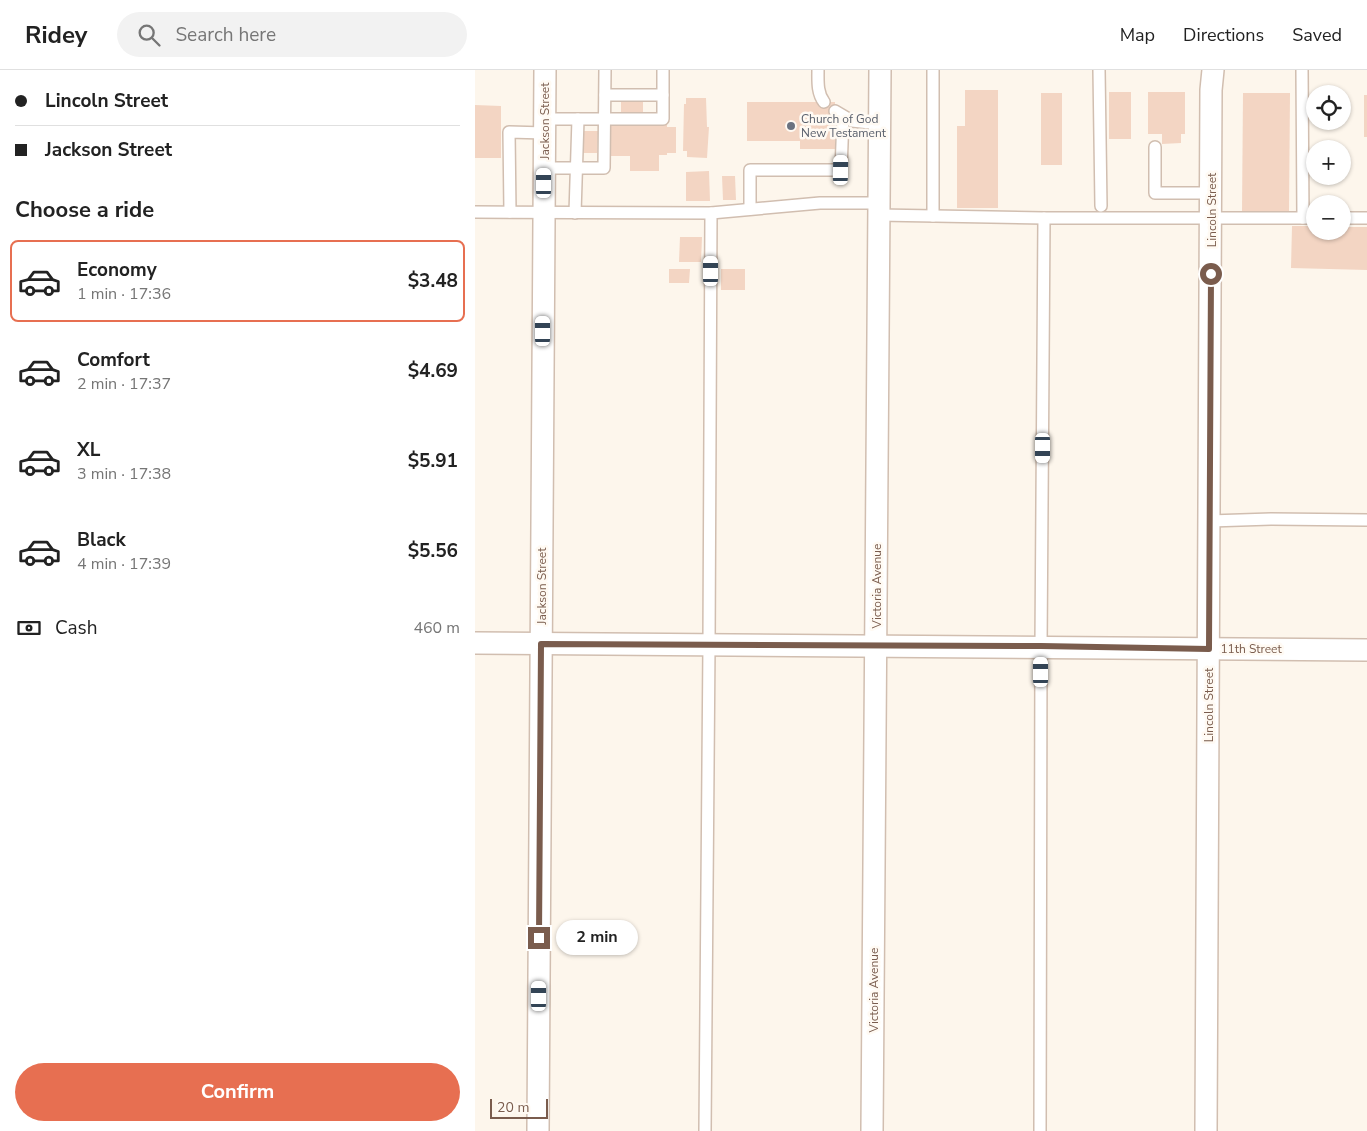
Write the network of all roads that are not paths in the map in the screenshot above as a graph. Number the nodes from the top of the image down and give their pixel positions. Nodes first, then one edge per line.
1 (545, 70) edge
2 (605, 70) edge
3 (663, 70) edge
4 (818, 70) edge
5 (880, 70) edge
6 (933, 70) edge
7 (1099, 70) edge
8 (1213, 70) edge
9 (1302, 70) edge
10 (663, 95) junction
11 (605, 96) junction
12 (824, 102) dead end
13 (578, 119) junction
14 (605, 119) junction
15 (879, 124) junction
16 (545, 126) junction
17 (1155, 147) dead end
18 (544, 168) junction
19 (576, 168) junction
20 (1212, 193) junction
21 (1101, 206) dead end
22 (750, 209) junction
23 (879, 209) junction
24 (475, 212) edge
25 (510, 212) junction
26 (544, 213) junction
27 (575, 213) junction
28 (711, 213) junction
29 (933, 216) junction
30 (1212, 217) junction
31 (1044, 218) junction
32 (1303, 218) joint
33 (1351, 218) edge
34 (1367, 218) edge
35 (1367, 520) edge
36 (1210, 521) junction
37 (475, 643) edge
38 (541, 644) junction
39 (709, 645) junction
40 (876, 645) junction
41 (1041, 646) junction
42 (1209, 649) junction
43 (1367, 650) edge
44 (538, 1131) edge
45 (705, 1131) edge
46 (873, 1131) edge
47 (1040, 1131) edge
48 (1206, 1131) edge

1 - 16 street, Jackson Street
2 - 11 lane
3 - 10 lane
4 - 12 lane
5 - 15 street, Victoria Avenue
6 - 29 lane
7 - 21 lane
8 - 20 street, Lincoln Street
9 - 32 lane
10 - 11 lane
10 - 14 lane
11 - 14 lane
13 - 14 lane
13 - 16 lane
13 - 19 lane
14 - 19 lane
15 - 22 lane
15 - 23 street, Victoria Avenue
16 - 18 street, Jackson Street
16 - 25 lane
17 - 20 lane
18 - 19 lane
18 - 26 street, Jackson Street
19 - 27 lane
20 - 30 street, Lincoln Street
22 - 23 lane
22 - 28 lane
23 - 29 lane
23 - 40 street, Victoria Avenue
24 - 25 lane
25 - 26 lane
26 - 27 lane
26 - 38 street, Jackson Street
27 - 28 lane
28 - 39 lane
29 - 31 lane
30 - 31 lane
30 - 32 lane
30 - 36 street, Lincoln Street
31 - 41 lane
33 - 34 lane
35 - 36 lane
36 - 42 street, Lincoln Street
37 - 38 street, 11th Street
38 - 39 street, 11th Street
38 - 44 street, Jackson Street
39 - 40 street, 11th Street
39 - 45 lane
40 - 41 street, 11th Street
40 - 46 street, Victoria Avenue
41 - 42 street, 11th Street
41 - 47 lane
42 - 43 street, 11th Street
42 - 48 street, Lincoln Street

